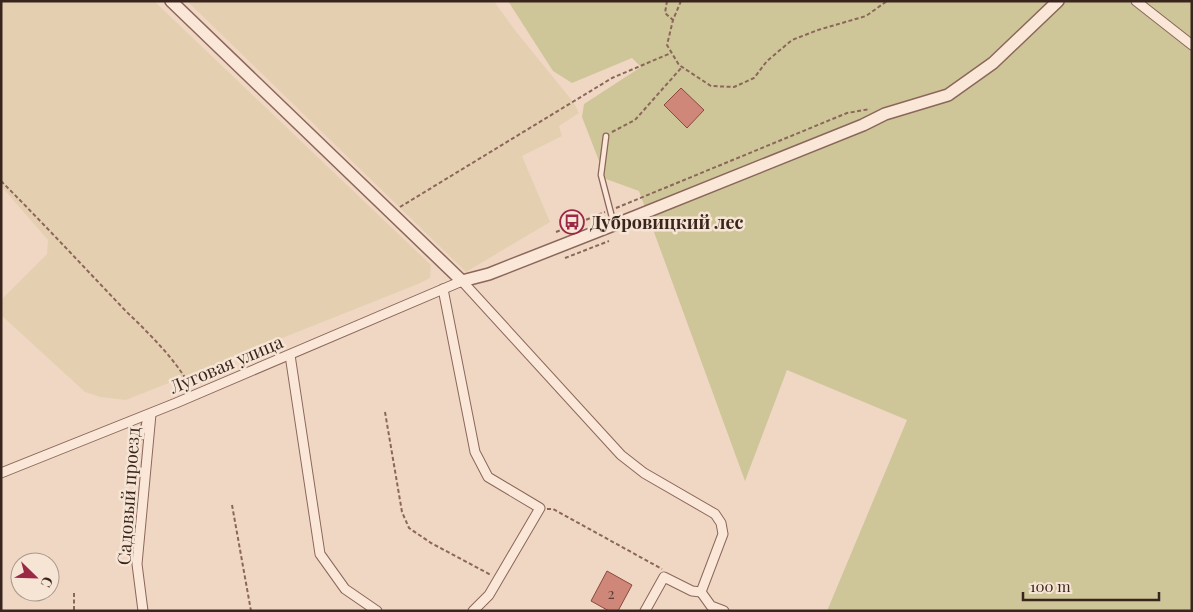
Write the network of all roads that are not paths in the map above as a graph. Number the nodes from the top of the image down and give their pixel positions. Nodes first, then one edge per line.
1 (171, 1) edge
2 (1058, 1) edge
3 (1136, 1) edge
4 (1192, 45) edge
5 (606, 136) road end
6 (614, 225) junction
7 (462, 281) junction
8 (443, 289) junction
9 (290, 354) junction
10 (148, 414) junction
11 (141, 438) dead end
12 (1, 473) edge
13 (701, 592) junction
14 (143, 611) edge
15 (377, 611) edge
16 (473, 611) edge
17 (645, 611) edge
18 (724, 611) edge

1 - 7 street
2 - 6 street
3 - 4 street
5 - 6 lane
6 - 7 street
7 - 8 street, Луговая улица
7 - 13 street
8 - 9 street, Луговая улица
8 - 16 street
9 - 10 street, Луговая улица
9 - 15 street
10 - 11 lane
10 - 12 street, Луговая улица
10 - 14 street, Садовый проезд
13 - 17 street
13 - 18 street

